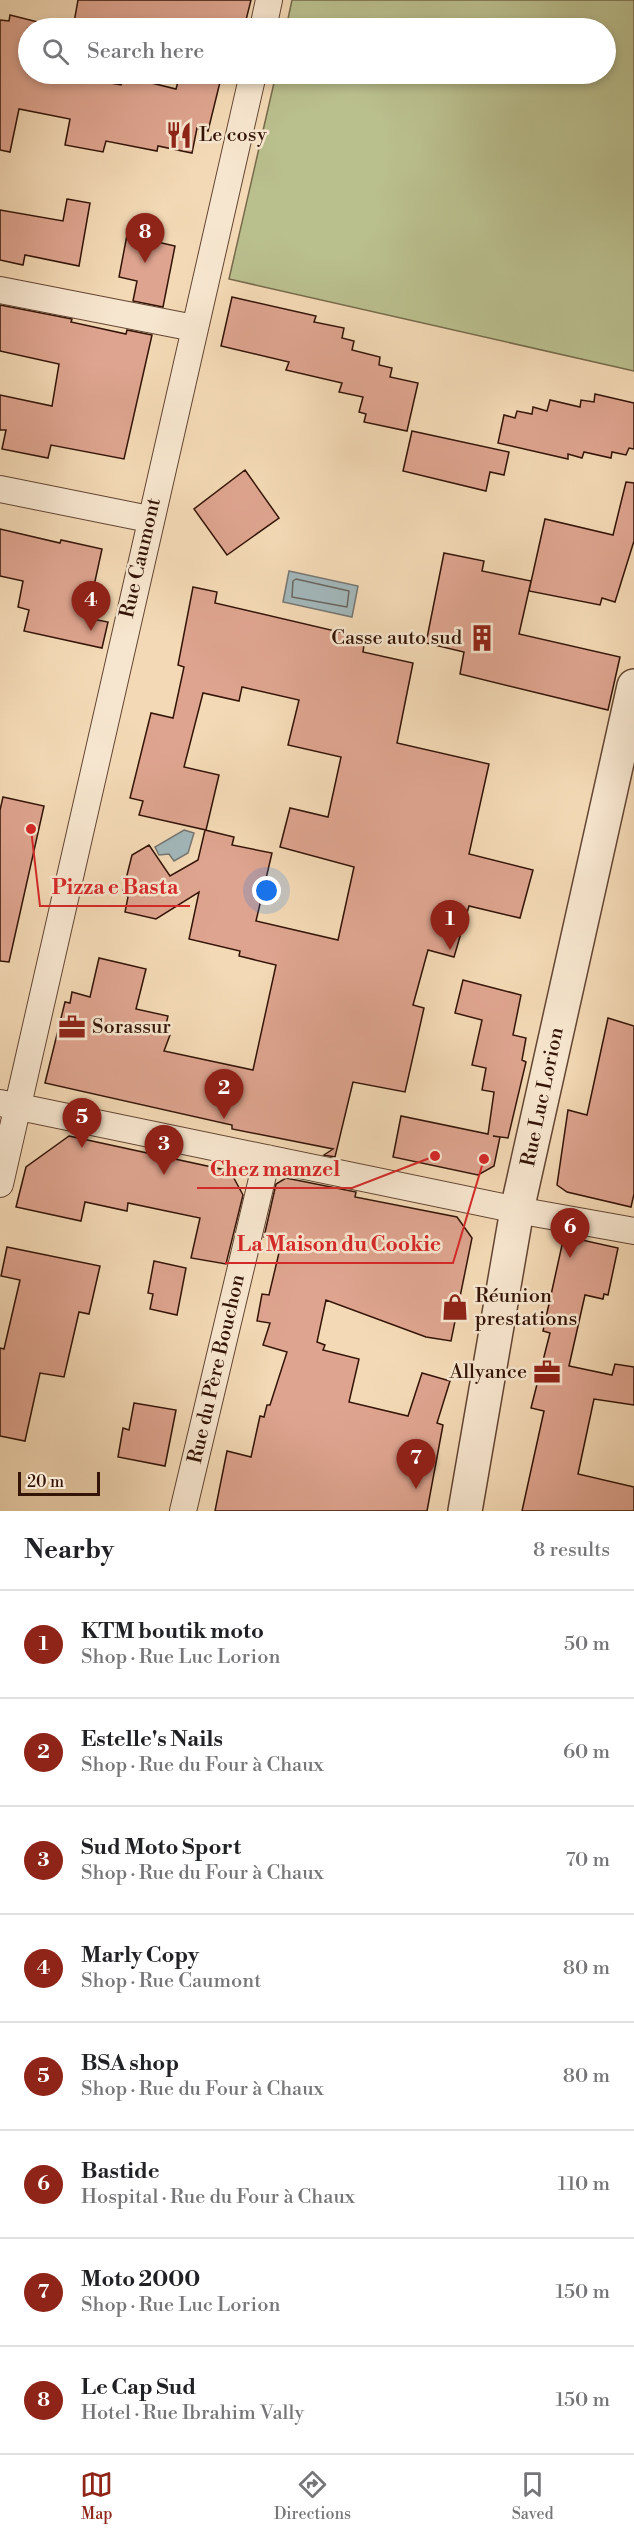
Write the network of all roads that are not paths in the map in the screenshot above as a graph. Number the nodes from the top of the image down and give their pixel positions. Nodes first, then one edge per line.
1 (270, 0) edge
2 (266, 18) edge
3 (251, 84) edge
4 (0, 290) edge
5 (194, 328) junction
6 (0, 489) edge
7 (149, 519) junction
8 (634, 686) edge
9 (9, 1105) edge
10 (267, 1158) junction
11 (0, 1184) edge
12 (517, 1210) junction
13 (634, 1231) edge
14 (183, 1511) edge
15 (465, 1511) edge

1 - 2 street
3 - 5 street, Rue Caumont
4 - 5 street
5 - 7 street, Rue Caumont
6 - 7 street
7 - 9 street, Rue Caumont
8 - 12 street, Rue Luc Lorion
9 - 10 street
9 - 11 street, Rue Caumont
10 - 12 street
10 - 14 street, Rue du Père Bouchon
12 - 13 street
12 - 15 street, Rue Luc Lorion

